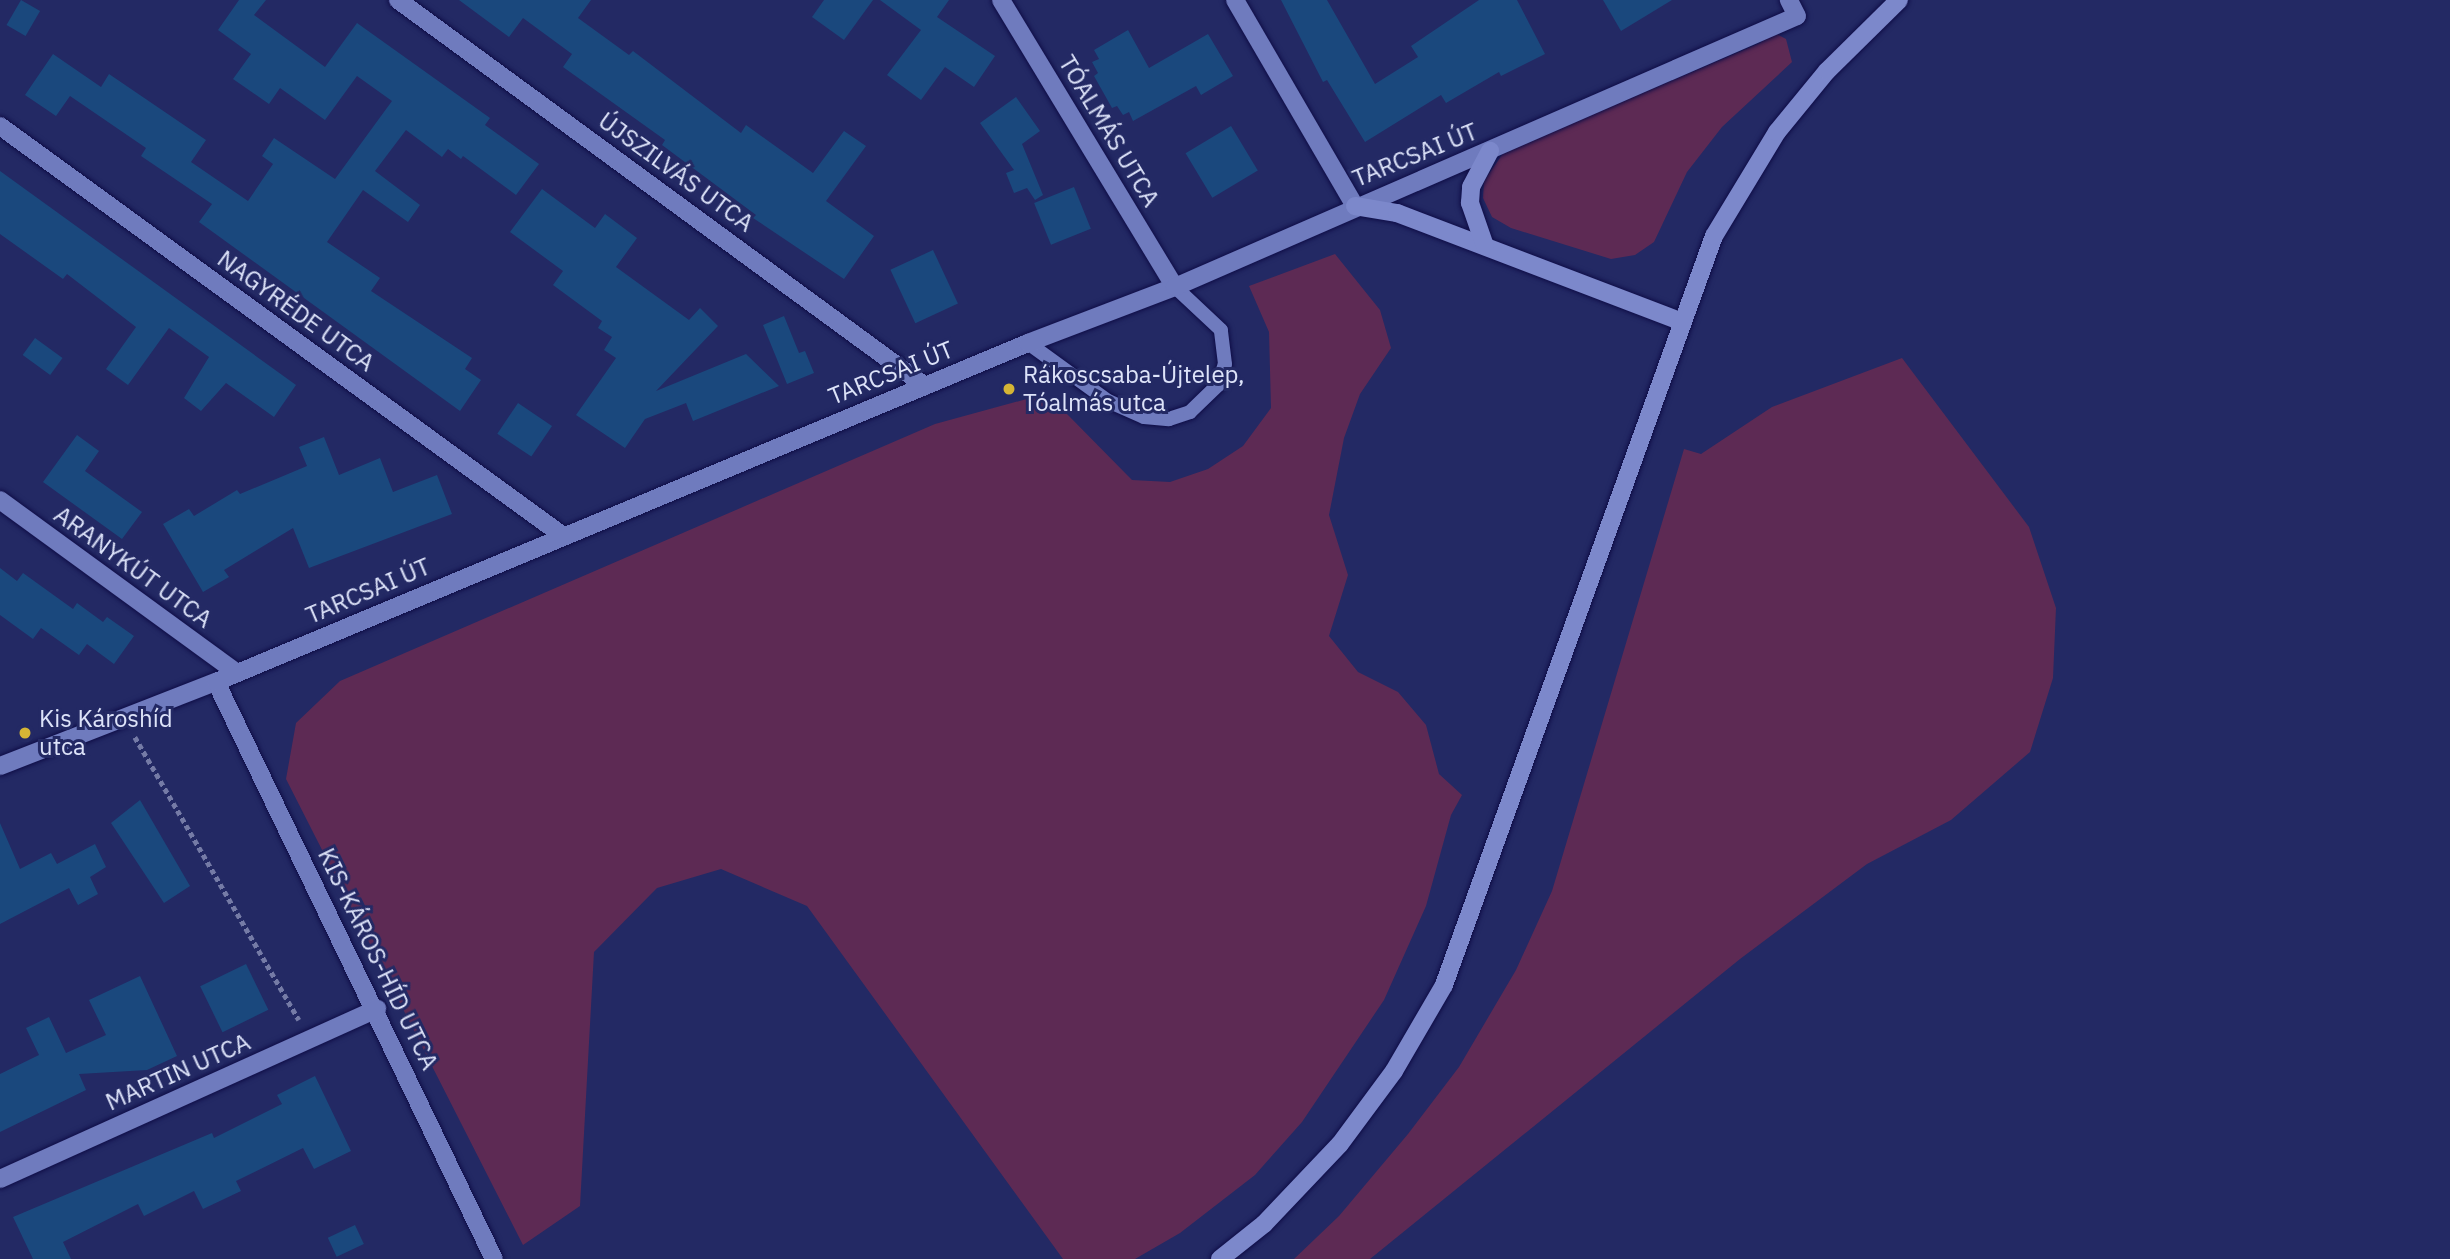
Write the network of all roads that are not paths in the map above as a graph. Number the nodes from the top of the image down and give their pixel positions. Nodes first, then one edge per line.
1 (398, 0) edge
2 (1001, 0) edge
3 (1235, 0) edge
4 (1899, 0) edge
5 (1793, 8) edge
6 (0, 126) edge
7 (1490, 151) junction
8 (1355, 206) junction
9 (1485, 246) junction
10 (1175, 287) junction
11 (1680, 321) junction
12 (1028, 343) junction
13 (925, 386) junction
14 (0, 500) edge
15 (562, 535) junction
16 (237, 673) junction
17 (216, 682) junction
18 (0, 766) edge
19 (377, 1009) junction
20 (0, 1179) edge
21 (494, 1259) edge
22 (1220, 1259) edge

1 - 13 street, ÚJSZILVÁS UTCA
2 - 10 street, TÓALMÁS UTCA
3 - 8 street
4 - 11 main road
5 - 7 street, TARCSAI ÚT
6 - 15 street, NAGYRÉDE UTCA
7 - 8 street, TARCSAI ÚT
7 - 9 main road
8 - 9 main road
8 - 10 street, TARCSAI ÚT
9 - 11 main road
10 - 12 street, TARCSAI ÚT
10 - 12 lane
11 - 22 main road
12 - 13 street, TARCSAI ÚT
13 - 15 street, TARCSAI ÚT
14 - 16 street, ARANYKÚT UTCA
15 - 16 street, TARCSAI ÚT
16 - 17 street, TARCSAI ÚT
17 - 18 street, TARCSAI ÚT
17 - 19 street, KIS-KÁROS-HÍD UTCA
19 - 20 street, MARTIN UTCA
19 - 21 street, KIS-KÁROS-HÍD UTCA

